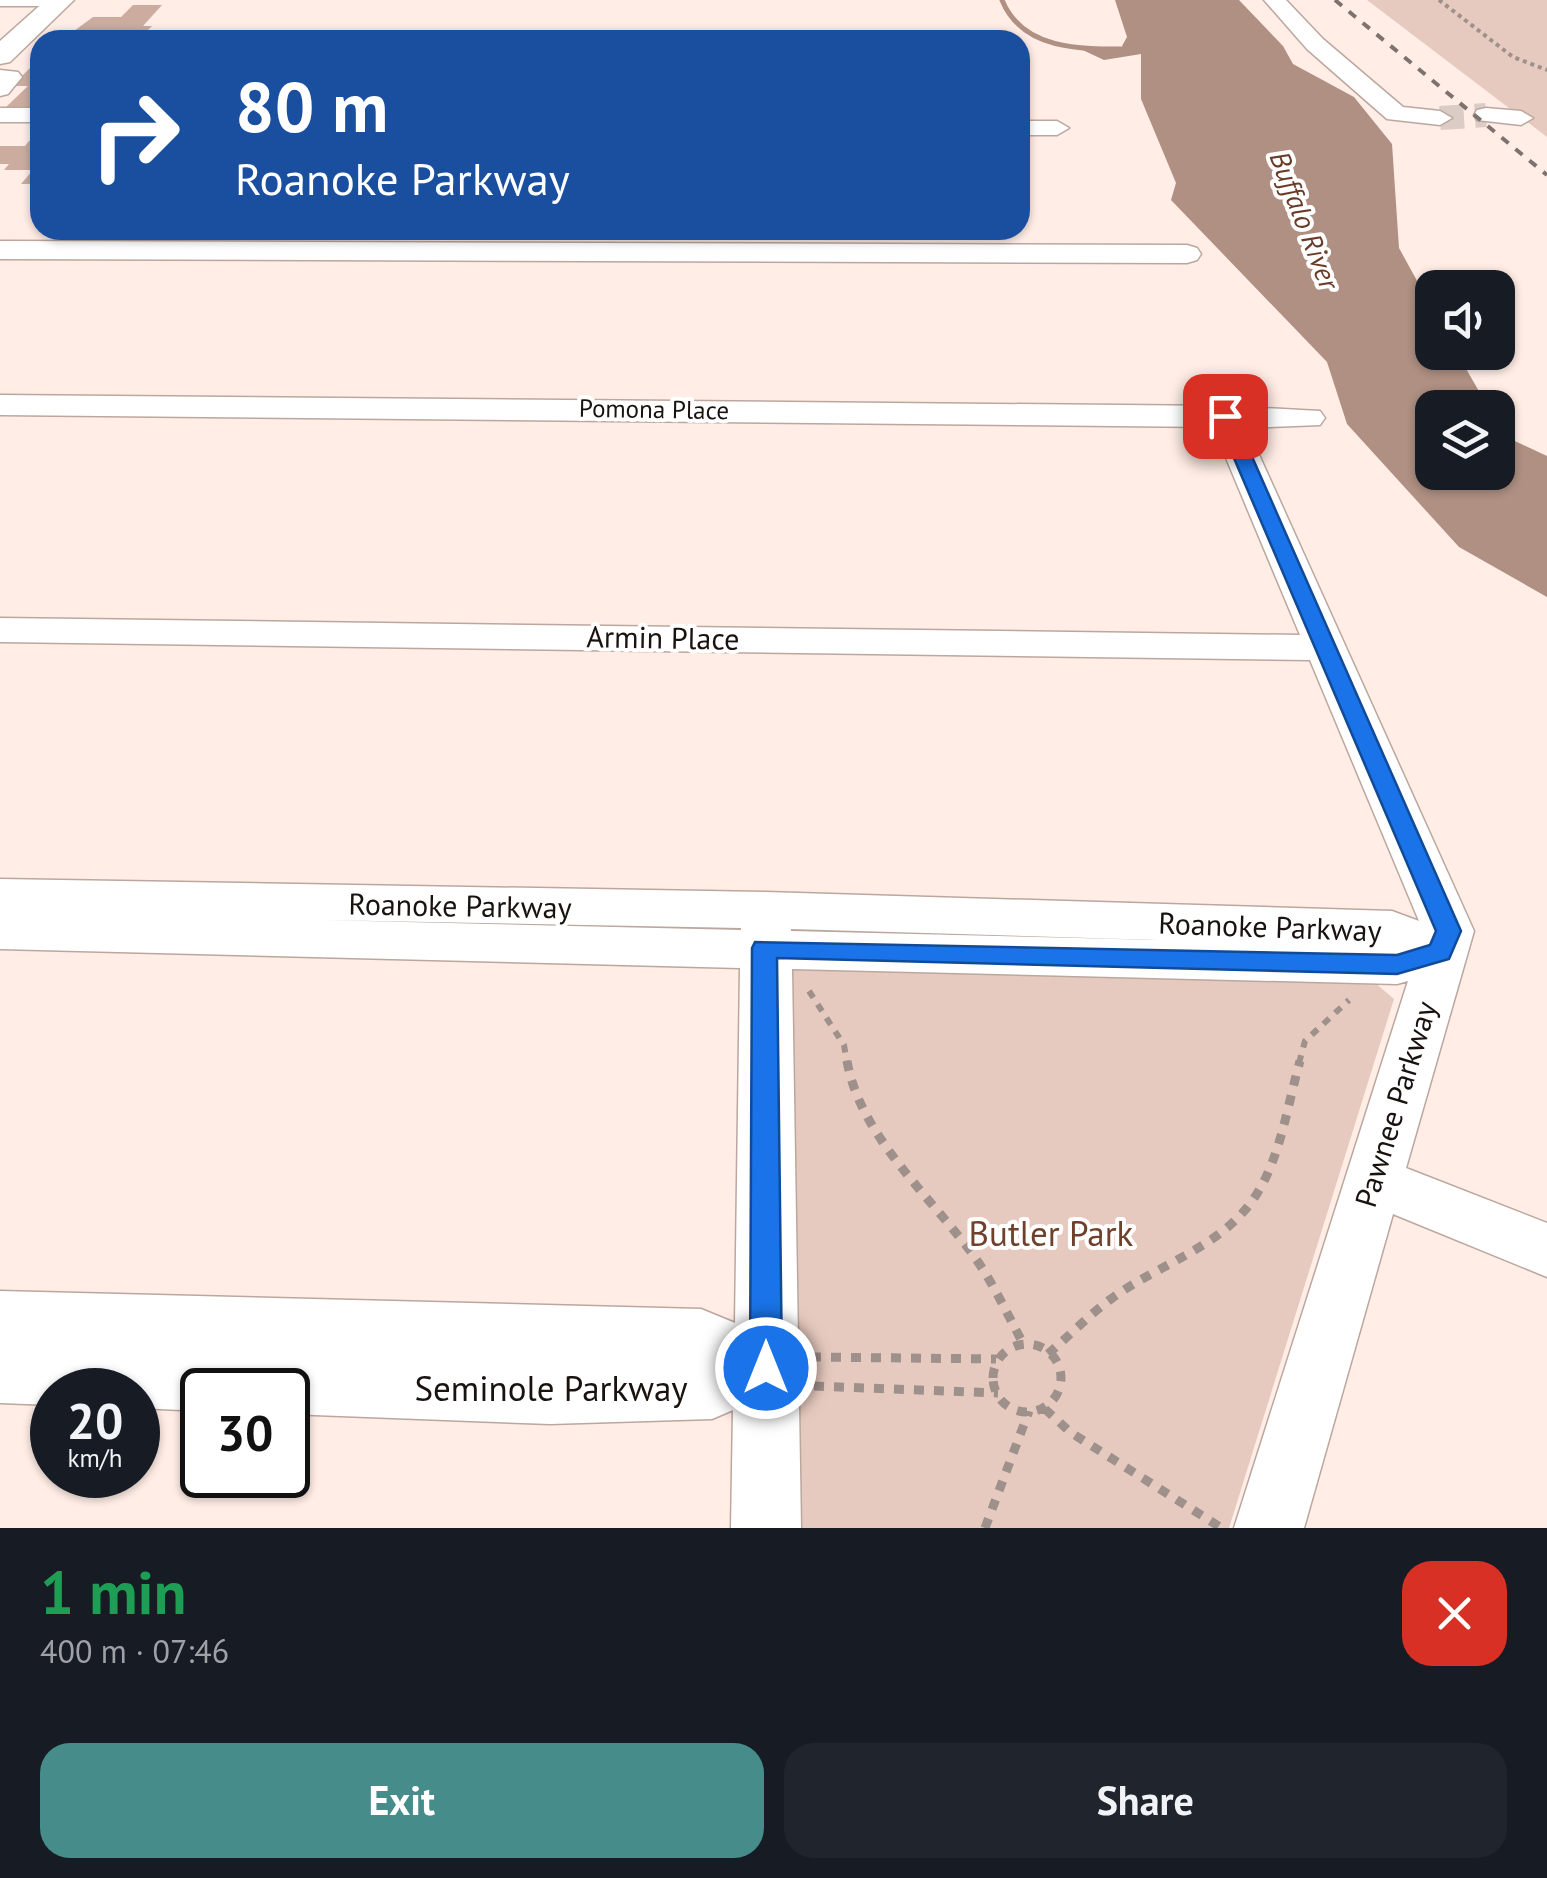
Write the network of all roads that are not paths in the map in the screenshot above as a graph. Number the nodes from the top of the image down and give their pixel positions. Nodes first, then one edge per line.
1 (0, 0) edge
2 (61, 0) edge
3 (1274, 0) edge
4 (34, 30) edge
5 (0, 77) edge
6 (0, 89) edge
7 (0, 115) edge
8 (1486, 115) tunnel mouth
9 (1440, 118) tunnel mouth
10 (1521, 118) dead end
11 (30, 122) edge
12 (30, 125) edge
13 (1030, 128) edge
14 (1057, 128) dead end
15 (0, 130) edge
16 (0, 250) edge
17 (1187, 254) dead end
18 (0, 404) edge
19 (1225, 416) junction
20 (1308, 418) dead end
21 (0, 630) edge
22 (1326, 648) junction
23 (0, 897) edge
24 (230, 918) junction
25 (0, 931) edge
26 (766, 946) junction
27 (1440, 952) junction
28 (1372, 1180) junction
29 (1547, 1250) edge
30 (0, 1320) edge
31 (91, 1349) junction
32 (766, 1368) junction
33 (0, 1373) edge
34 (766, 1528) edge
35 (1269, 1528) edge

1 - 2 street
2 - 4 main road
3 - 9 street
5 - 6 street
7 - 11 street
8 - 10 street
12 - 15 street
13 - 14 street
16 - 17 street
18 - 19 street, Pomona Place
19 - 20 street, Pomona Place
19 - 22 street, Pawnee Parkway
21 - 22 street, Armin Place
22 - 27 street, Pawnee Parkway
23 - 24 street, Roanoke Parkway
24 - 25 street, Roanoke Parkway
24 - 26 street, Roanoke Parkway
26 - 27 street, Roanoke Parkway
26 - 32 street
27 - 28 street, Pawnee Parkway
28 - 29 street
28 - 35 street, Pawnee Parkway
30 - 31 street, Seminole Parkway
31 - 32 street, Seminole Parkway
31 - 33 street, Seminole Parkway
32 - 34 street

